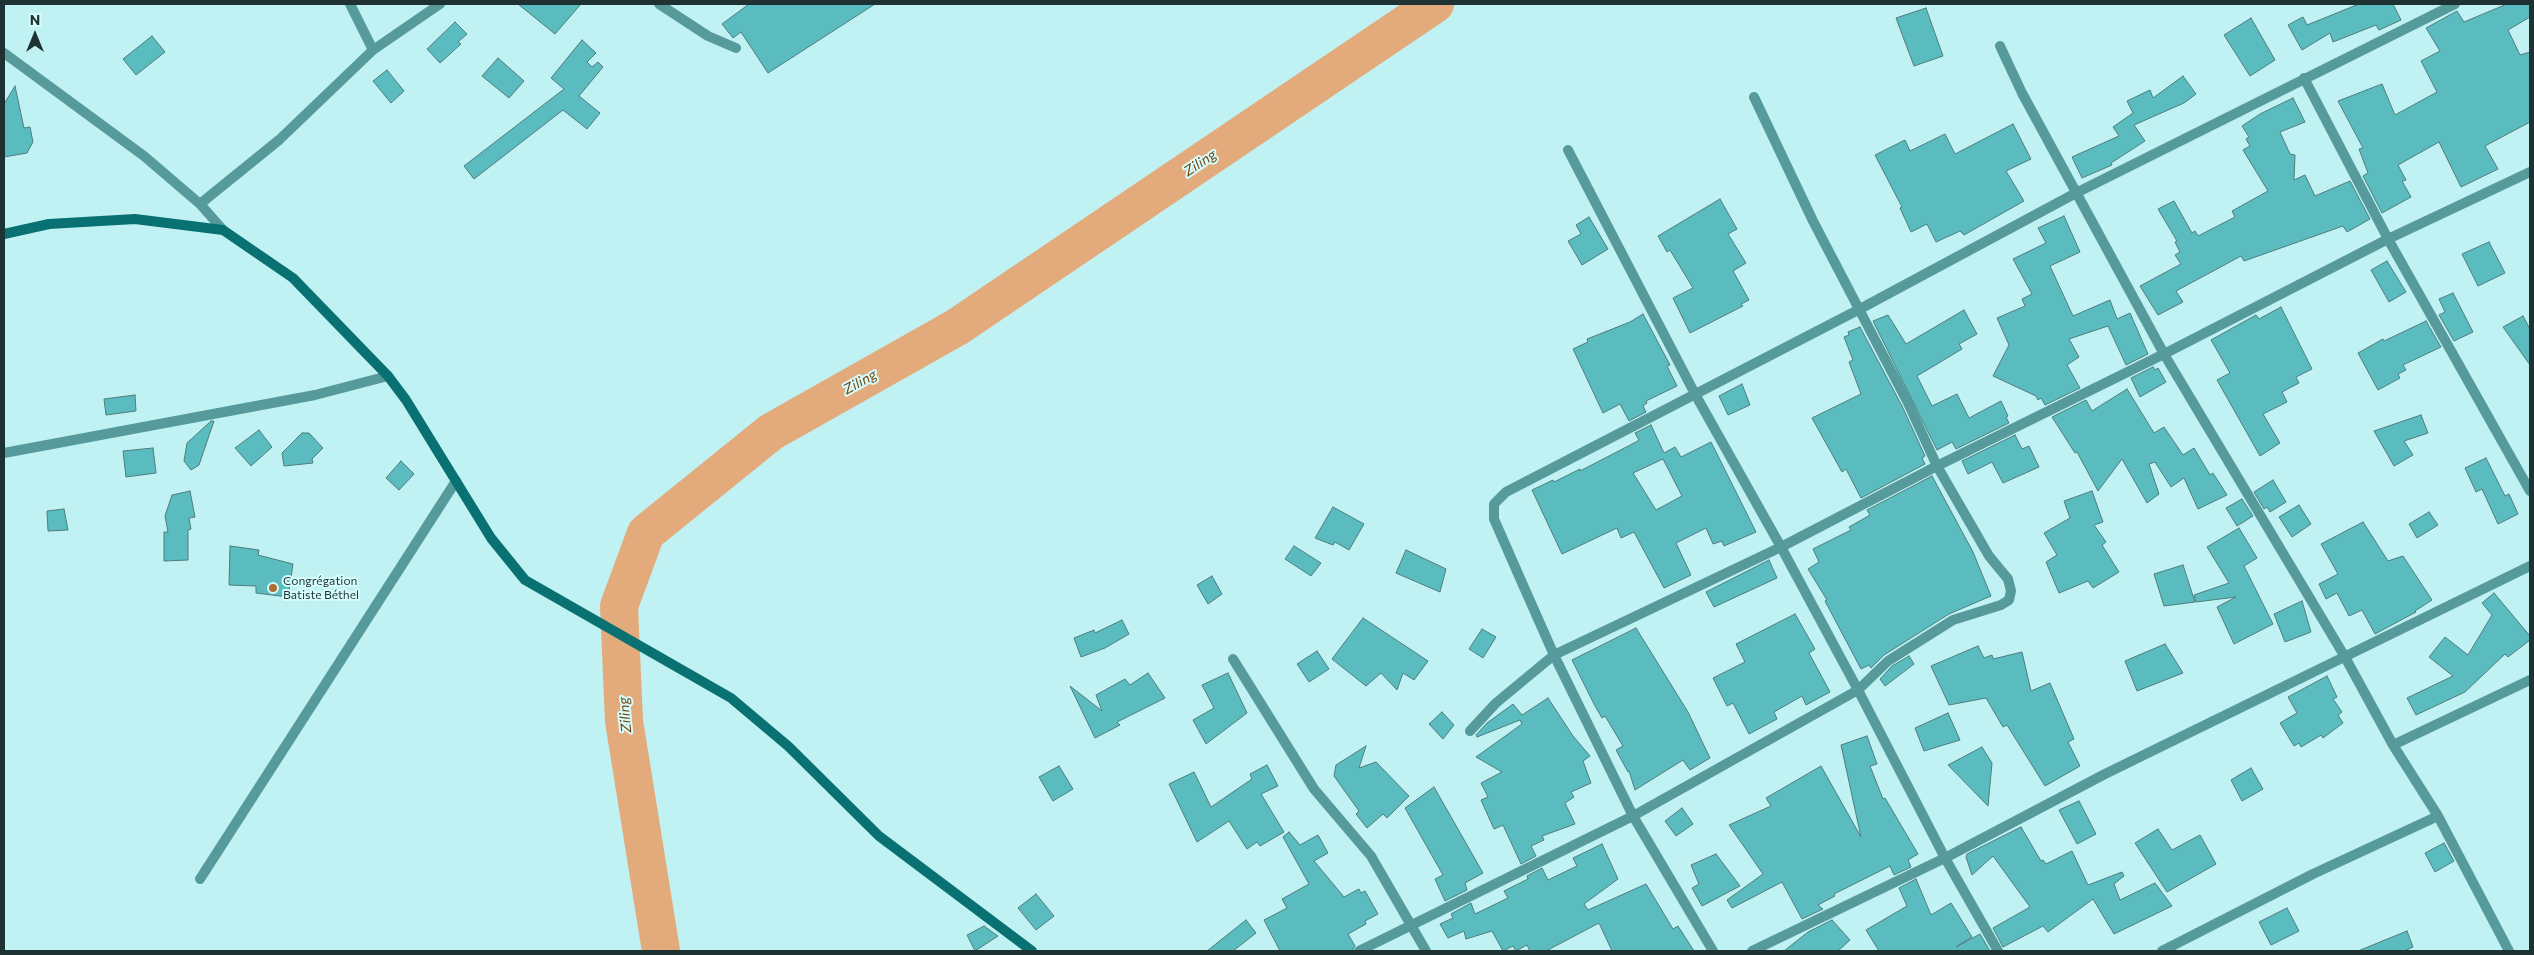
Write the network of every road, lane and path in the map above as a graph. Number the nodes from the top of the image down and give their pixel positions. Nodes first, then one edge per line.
1 (350, 4) edge
2 (440, 4) edge
3 (659, 4) edge
4 (2455, 4) edge
5 (2000, 46) dead end
6 (736, 48) dead end
7 (373, 50) junction
8 (4, 53) edge
9 (2304, 78) junction
10 (1754, 97) dead end
11 (1568, 150) dead end
12 (2530, 172) edge
13 (2076, 193) junction
14 (200, 204) junction
15 (223, 230) junction
16 (4, 234) edge
17 (2388, 239) junction
18 (1858, 310) junction
19 (2164, 354) junction
20 (388, 376) junction
21 (1695, 394) junction
22 (4, 453) edge
23 (1937, 466) junction
24 (456, 481) junction
25 (2530, 491) edge
26 (1781, 547) junction
27 (2530, 566) edge
28 (1554, 655) junction
29 (2345, 656) junction
30 (1234, 659) dead end
31 (2530, 680) edge
32 (1858, 690) junction
33 (1470, 731) dead end
34 (2393, 745) junction
35 (1633, 816) junction
36 (2438, 816) junction
37 (1945, 858) junction
38 (200, 879) dead end
39 (1411, 924) junction
40 (1032, 951) edge
41 (1359, 951) edge
42 (1426, 951) edge
43 (1713, 951) edge
44 (1752, 951) edge
45 (1998, 951) edge
46 (2162, 951) edge
47 (2509, 951) edge

1 - 7 street
2 - 7 street
3 - 6 street
4 - 9 street
5 - 13 street
7 - 14 street
8 - 14 street
9 - 13 street
9 - 17 street
10 - 18 street
11 - 21 street
12 - 17 street
13 - 18 street
13 - 19 street
14 - 15 street
15 - 16 main road
15 - 20 main road
17 - 19 street
17 - 25 street
18 - 21 street
18 - 23 street
19 - 23 street
19 - 29 street
20 - 22 street
20 - 24 main road
21 - 26 street
21 - 28 street
23 - 26 street
23 - 32 street
24 - 38 street
24 - 40 main road
26 - 28 street
26 - 32 street
27 - 29 street
28 - 33 street
28 - 35 street
29 - 34 street
29 - 37 street
30 - 39 street
31 - 34 street
32 - 35 street
32 - 37 street
34 - 36 street
35 - 39 street
35 - 43 street
36 - 46 street
36 - 47 street
37 - 44 street
37 - 45 street
39 - 41 street
39 - 42 street

